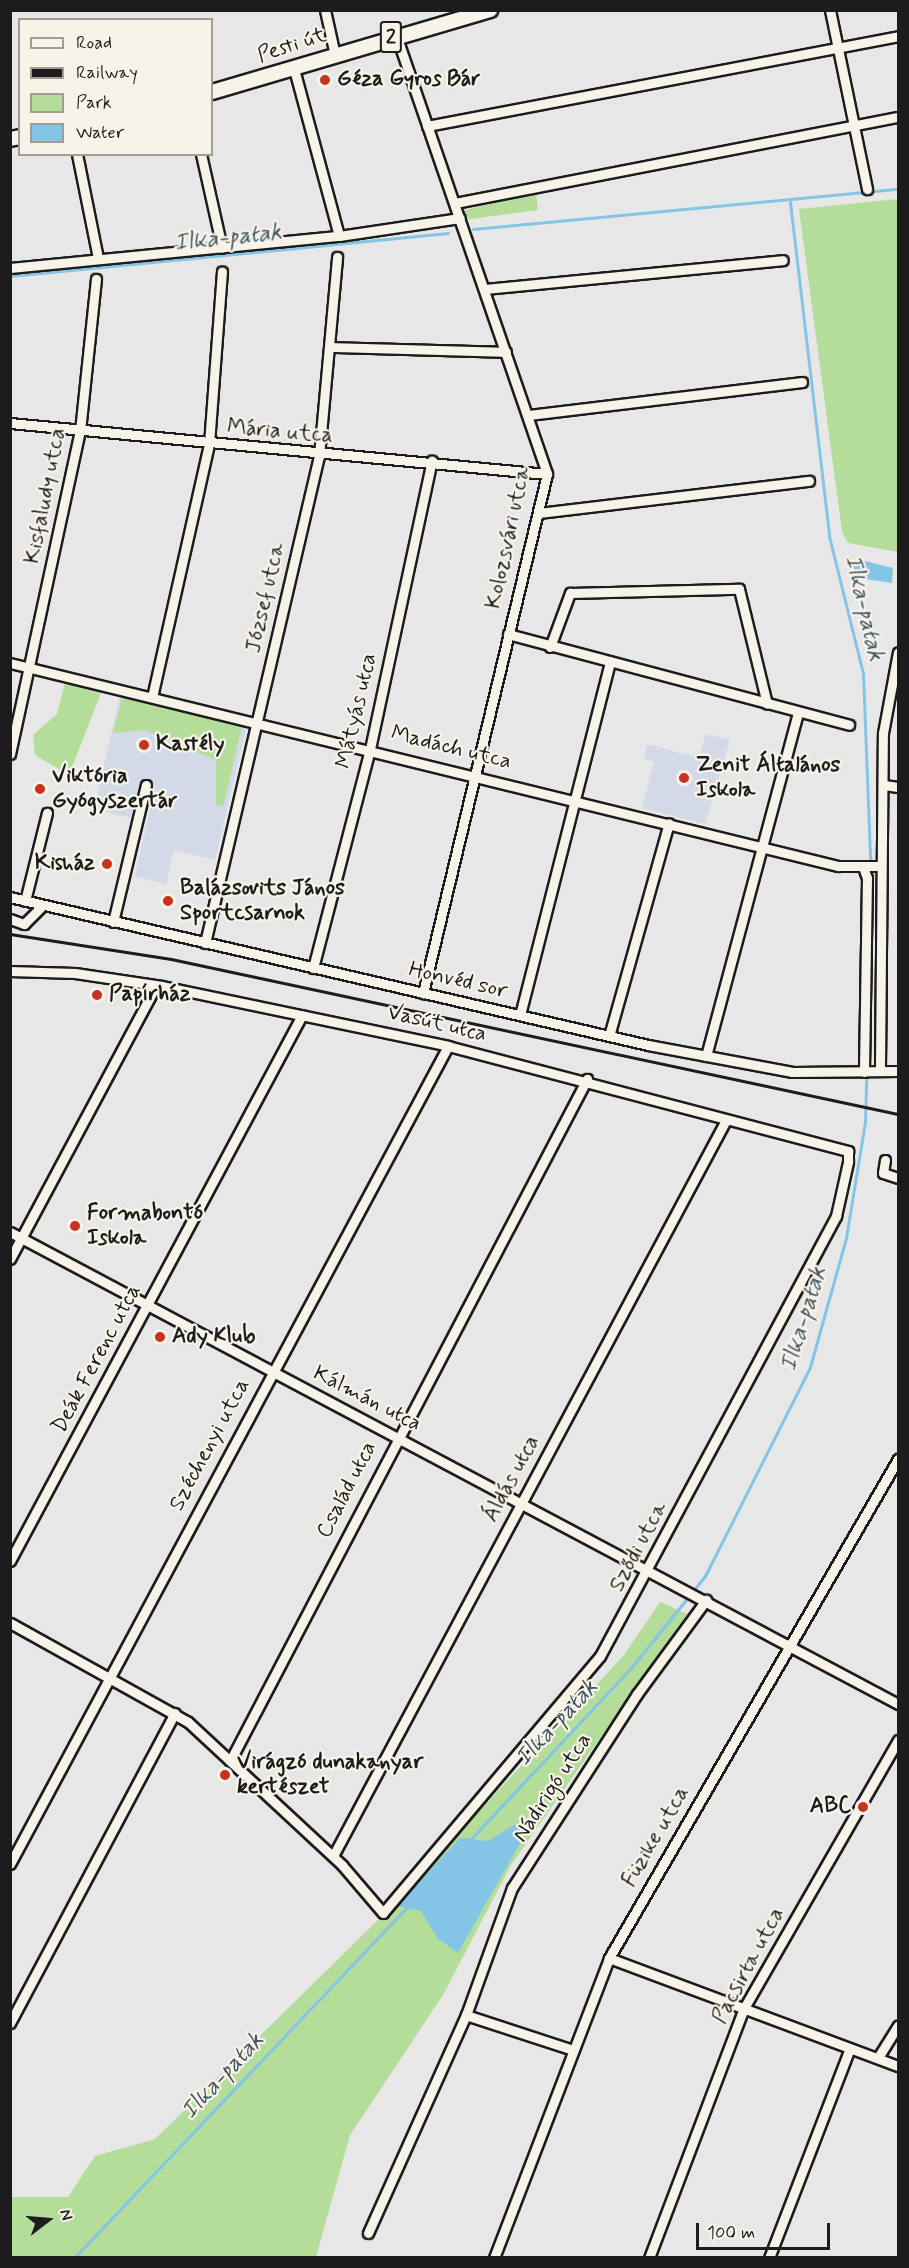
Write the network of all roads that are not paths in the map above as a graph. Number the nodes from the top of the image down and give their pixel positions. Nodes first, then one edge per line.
1 (325, 10) edge
2 (490, 10) edge
3 (830, 10) edge
4 (396, 35) junction
5 (898, 36) edge
6 (837, 45) junction
7 (335, 55) junction
8 (294, 69) junction
9 (213, 92) edge
10 (898, 117) edge
11 (854, 124) junction
12 (427, 126) junction
13 (77, 156) edge
14 (201, 156) edge
15 (867, 189) dead end
16 (455, 203) junction
17 (461, 222) junction
18 (339, 236) junction
19 (222, 248) junction
20 (337, 257) dead end
21 (99, 258) junction
22 (783, 260) dead end
23 (10, 268) edge
24 (222, 271) dead end
25 (96, 279) dead end
26 (484, 289) junction
27 (331, 348) junction
28 (506, 352) junction
29 (802, 382) dead end
30 (529, 415) junction
31 (10, 423) edge
32 (80, 431) junction
33 (209, 444) junction
34 (319, 456) junction
35 (432, 461) junction
36 (547, 474) junction
37 (809, 481) dead end
38 (539, 513) junction
39 (508, 634) junction
40 (549, 646) junction
41 (898, 652) edge
42 (610, 661) junction
43 (10, 663) edge
44 (31, 669) junction
45 (152, 697) junction
46 (767, 704) junction
47 (798, 713) junction
48 (259, 721) junction
49 (849, 725) dead end
50 (370, 749) junction
51 (10, 754) edge
52 (473, 774) junction
53 (146, 785) dead end
54 (884, 785) junction
55 (898, 787) edge
56 (575, 798) junction
57 (47, 813) dead end
58 (669, 823) junction
59 (763, 847) junction
60 (871, 867) junction
61 (10, 897) edge
62 (25, 901) junction
63 (42, 906) junction
64 (10, 920) edge
65 (113, 922) junction
66 (205, 943) junction
67 (313, 968) junction
68 (10, 971) edge
69 (156, 985) junction
70 (423, 993) junction
71 (302, 1015) junction
72 (520, 1016) junction
73 (609, 1036) junction
74 (448, 1046) junction
75 (706, 1056) junction
76 (871, 1071) junction
77 (898, 1071) edge
78 (587, 1079) junction
79 (726, 1120) junction
80 (848, 1151) joint
81 (885, 1160) dead end
82 (898, 1178) edge
83 (10, 1233) edge
84 (21, 1238) junction
85 (10, 1259) edge
86 (148, 1305) junction
87 (272, 1372) junction
88 (397, 1436) junction
89 (898, 1459) edge
90 (521, 1503) junction
91 (10, 1562) edge
92 (650, 1569) junction
93 (701, 1598) junction
94 (10, 1623) edge
95 (791, 1642) junction
96 (110, 1677) junction
97 (898, 1704) edge
98 (175, 1713) junction
99 (898, 1740) edge
100 (230, 1761) junction
101 (333, 1856) junction
102 (10, 1864) edge
103 (609, 1958) junction
104 (744, 2008) junction
105 (466, 2015) junction
106 (10, 2023) edge
107 (898, 2026) edge
108 (573, 2050) junction
109 (849, 2051) junction
110 (879, 2056) junction
111 (898, 2066) edge
112 (369, 2234) dead end
113 (494, 2258) edge
114 (650, 2258) edge
115 (769, 2258) edge

1 - 7 street
2 - 4 main road, Pesti út / 2
3 - 6 street
4 - 7 main road, Pesti út / 2
4 - 12 street, Kolozsvári utca
5 - 6 street
6 - 11 street
6 - 12 street
7 - 8 main road, Pesti út / 2
8 - 9 main road, Pesti út / 2
8 - 18 street
10 - 11 street
11 - 15 street
11 - 16 street
12 - 16 street, Kolozsvári utca
13 - 21 street
14 - 19 street
16 - 17 street, Kolozsvári utca
17 - 18 street
17 - 26 street, Kolozsvári utca
18 - 19 street
19 - 21 street
20 - 27 street, József utca
21 - 23 street
22 - 26 street
24 - 33 street
25 - 32 street, Kisfaludy utca
26 - 28 street, Kolozsvári utca
27 - 28 street
27 - 34 street, József utca
28 - 30 street, Kolozsvári utca
29 - 30 street
30 - 36 street, Kolozsvári utca
31 - 32 street, Mária utca
32 - 33 street, Mária utca
32 - 44 street, Kisfaludy utca
33 - 34 street, Mária utca
33 - 45 street
34 - 35 street, Mária utca
34 - 48 street, József utca
35 - 36 street, Mária utca
35 - 50 street, Mátyás utca
36 - 38 street, Kolozsvári utca
37 - 38 street
38 - 39 street, Kolozsvári utca
39 - 40 street
39 - 52 street, Kolozsvári utca
40 - 42 street
40 - 46 street
41 - 54 street
42 - 46 street
42 - 56 street
43 - 44 street, Madách utca
44 - 45 street, Madách utca
44 - 51 street, Kisfaludy utca
45 - 48 street, Madách utca
46 - 47 street
47 - 49 street
47 - 59 street
48 - 50 street, Madách utca
48 - 66 street, József utca
50 - 52 street, Madách utca
50 - 67 street, Mátyás utca
52 - 56 street, Madách utca
52 - 70 street, Kolozsvári utca
53 - 65 street
54 - 55 street
54 - 60 street
56 - 58 street, Madách utca
56 - 72 street
57 - 62 street
58 - 59 street, Madách utca
58 - 73 street
59 - 60 street, Madách utca
59 - 75 street
60 - 76 street
60 - 76 street
61 - 62 street, Honvéd sor
62 - 63 street, Honvéd sor
63 - 64 street
63 - 65 street, Honvéd sor
65 - 66 street, Honvéd sor
66 - 67 street, Honvéd sor
67 - 70 street, Honvéd sor
68 - 69 street, Vasút utca
69 - 71 street, Vasút utca
69 - 84 street
70 - 72 street, Honvéd sor
71 - 74 street, Vasút utca
71 - 86 street, Deák Ferenc utca
72 - 73 street, Honvéd sor
73 - 75 street, Honvéd sor
74 - 78 street, Vasút utca
74 - 87 street, Széchenyi utca
75 - 76 street, Honvéd sor
76 - 77 street, Honvéd sor
78 - 79 street, Vasút utca
78 - 88 street, Család utca
79 - 80 street, Vasút utca
79 - 90 street, Áldás utca
80 - 92 street, Sződi utca
81 - 82 street
83 - 84 street, Kálmán utca
84 - 85 street
84 - 86 street, Kálmán utca
86 - 87 street, Kálmán utca
86 - 91 street, Deák Ferenc utca
87 - 88 street, Kálmán utca
87 - 96 street, Széchenyi utca
88 - 90 street, Kálmán utca
88 - 100 street, Család utca
89 - 95 street, Füzike utca
90 - 92 street, Kálmán utca
90 - 101 street, Áldás utca
92 - 93 street, Kálmán utca
92 - 101 street, Sződi utca
93 - 95 street, Kálmán utca
93 - 105 street, Nádirigó utca
94 - 96 street
95 - 97 street, Kálmán utca
95 - 103 street, Füzike utca
96 - 98 street
96 - 102 street, Széchenyi utca
98 - 100 street
98 - 106 street
99 - 104 street, Pacsirta utca
100 - 101 street
103 - 104 street
103 - 108 street, Füzike utca
104 - 109 street
104 - 114 street, Pacsirta utca
105 - 108 street
105 - 112 street, Nádirigó utca
107 - 110 street
108 - 113 street, Füzike utca
109 - 110 street
109 - 115 street
110 - 111 street

